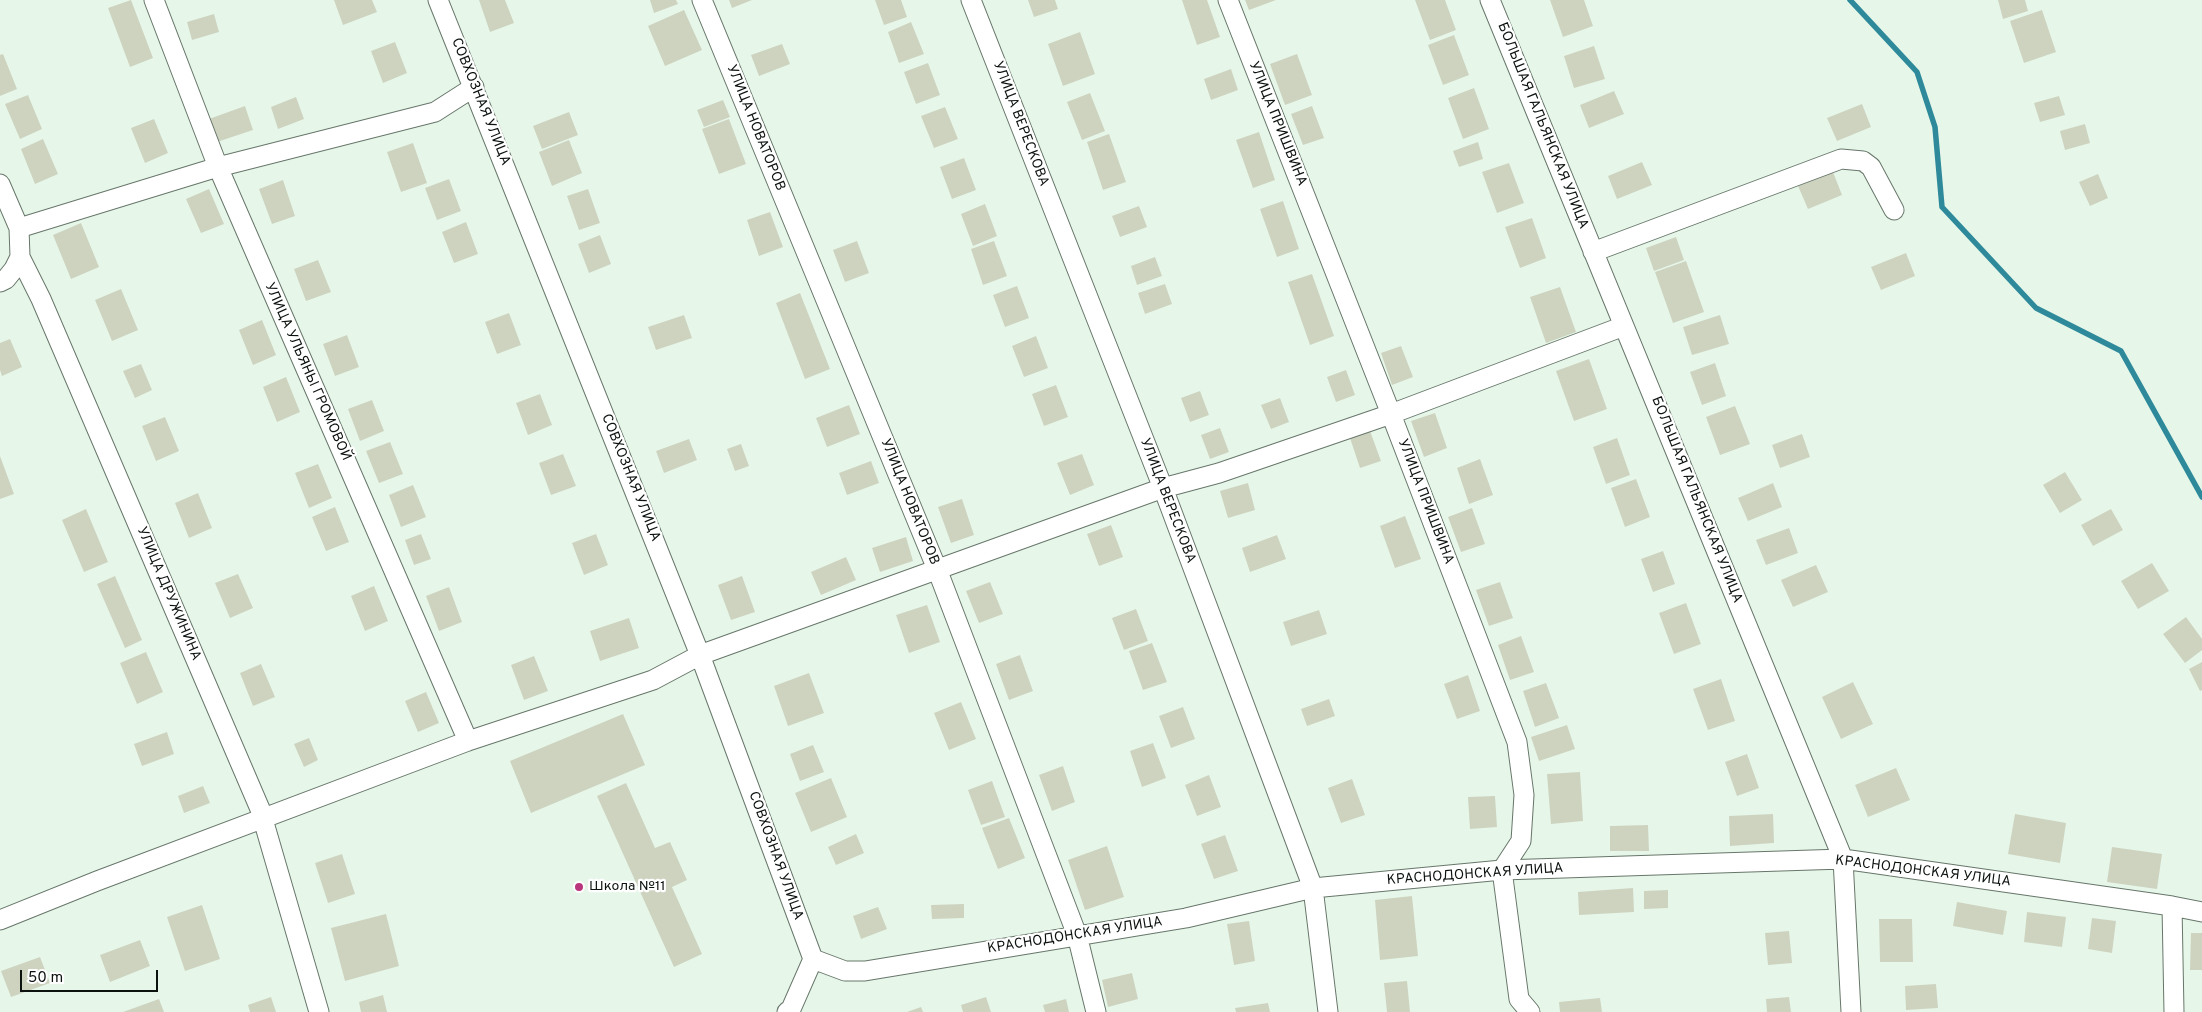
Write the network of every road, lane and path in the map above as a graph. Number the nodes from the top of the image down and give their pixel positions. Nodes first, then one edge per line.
1 (154, 0) edge
2 (438, 0) edge
3 (702, 0) edge
4 (971, 0) edge
5 (1228, 0) edge
6 (1490, 0) edge
7 (474, 87) junction
8 (218, 167) junction
9 (0, 184) edge
10 (1894, 210) dead end
11 (19, 228) junction
12 (1593, 252) junction
13 (20, 257) junction
14 (0, 282) edge
15 (1624, 326) junction
16 (1391, 414) junction
17 (1163, 488) junction
18 (937, 569) junction
19 (700, 655) junction
20 (468, 741) junction
21 (263, 818) junction
22 (1843, 859) junction
23 (1502, 870) junction
24 (1313, 888) junction
25 (2172, 906) junction
26 (2202, 912) edge
27 (0, 920) edge
28 (1077, 935) junction
29 (813, 959) junction
30 (790, 1011) edge
31 (319, 1012) edge
32 (1096, 1012) edge
33 (1328, 1012) edge
34 (1530, 1012) edge
35 (1851, 1012) edge
36 (2174, 1012) edge

1 - 8 street, УЛИЦА УЛЬЯНЫ ГРОМОВОЙ
2 - 7 street, СОВХОЗНАЯ УЛИЦА
3 - 18 street, УЛИЦА НОВАТОРОВ
4 - 17 street, УЛИЦА ВЕРЕСКОВА
5 - 16 street, УЛИЦА ПРИШВИНА
6 - 12 street, БОЛЬШАЯ ГАЛЬЯНСКАЯ УЛИЦА
7 - 8 street
7 - 19 street, СОВХОЗНАЯ УЛИЦА
8 - 11 street
8 - 20 street, УЛИЦА УЛЬЯНЫ ГРОМОВОЙ
9 - 11 street, УЛИЦА ДРУЖИНИНА
10 - 12 street
11 - 13 street, УЛИЦА ДРУЖИНИНА
12 - 15 street, БОЛЬШАЯ ГАЛЬЯНСКАЯ УЛИЦА
13 - 14 street
13 - 21 street, УЛИЦА ДРУЖИНИНА
15 - 16 street
15 - 22 street, БОЛЬШАЯ ГАЛЬЯНСКАЯ УЛИЦА
16 - 17 street
16 - 23 street, УЛИЦА ПРИШВИНА
17 - 18 street
17 - 24 street, УЛИЦА ВЕРЕСКОВА
18 - 19 street
18 - 28 street, УЛИЦА НОВАТОРОВ
19 - 20 street
19 - 29 street, СОВХОЗНАЯ УЛИЦА
20 - 21 street
21 - 27 street
21 - 31 street, УЛИЦА ДРУЖИНИНА
22 - 23 street, КРАСНОДОНСКАЯ УЛИЦА
22 - 25 street, КРАСНОДОНСКАЯ УЛИЦА
22 - 35 street, БОЛЬШАЯ ГАЛЬЯНСКАЯ УЛИЦА
23 - 24 street, КРАСНОДОНСКАЯ УЛИЦА
23 - 34 street
24 - 28 street, КРАСНОДОНСКАЯ УЛИЦА
24 - 33 street, УЛИЦА ВЕРЕСКОВА
25 - 26 street, КРАСНОДОНСКАЯ УЛИЦА
25 - 36 street
28 - 29 street, КРАСНОДОНСКАЯ УЛИЦА
28 - 32 street, УЛИЦА НОВАТОРОВ
29 - 30 street

